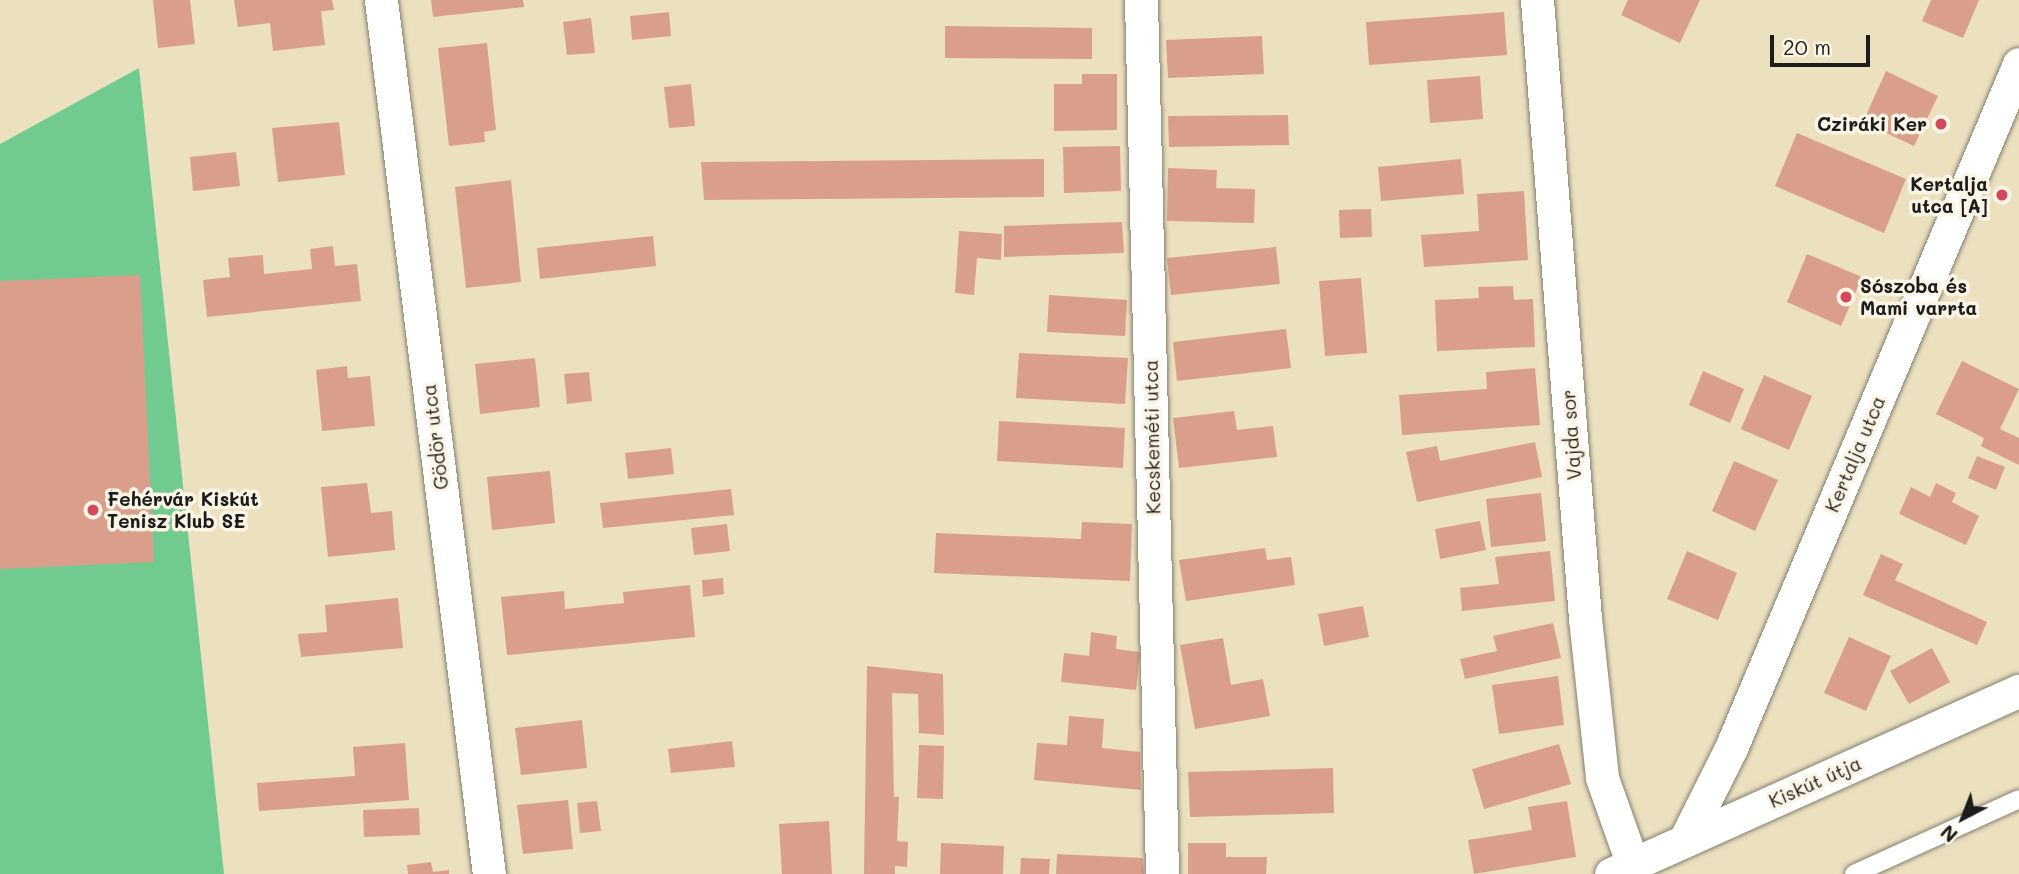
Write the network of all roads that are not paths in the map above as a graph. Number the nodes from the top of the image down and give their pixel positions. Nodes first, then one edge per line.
1 (381, 0) edge
2 (1141, 0) edge
3 (1537, 0) edge
4 (2019, 64) edge
5 (2019, 691) edge
6 (2019, 799) edge
7 (1685, 841) junction
8 (1622, 870) edge
9 (489, 874) edge
10 (1162, 874) edge
11 (1854, 874) edge

1 - 9 street, Gödör utca
2 - 10 street, Kecskeméti utca
3 - 8 street, Vajda sor
4 - 7 street, Kertalja utca
5 - 7 street, Kiskút útja
6 - 11 lane
7 - 8 street, Kiskút útja

